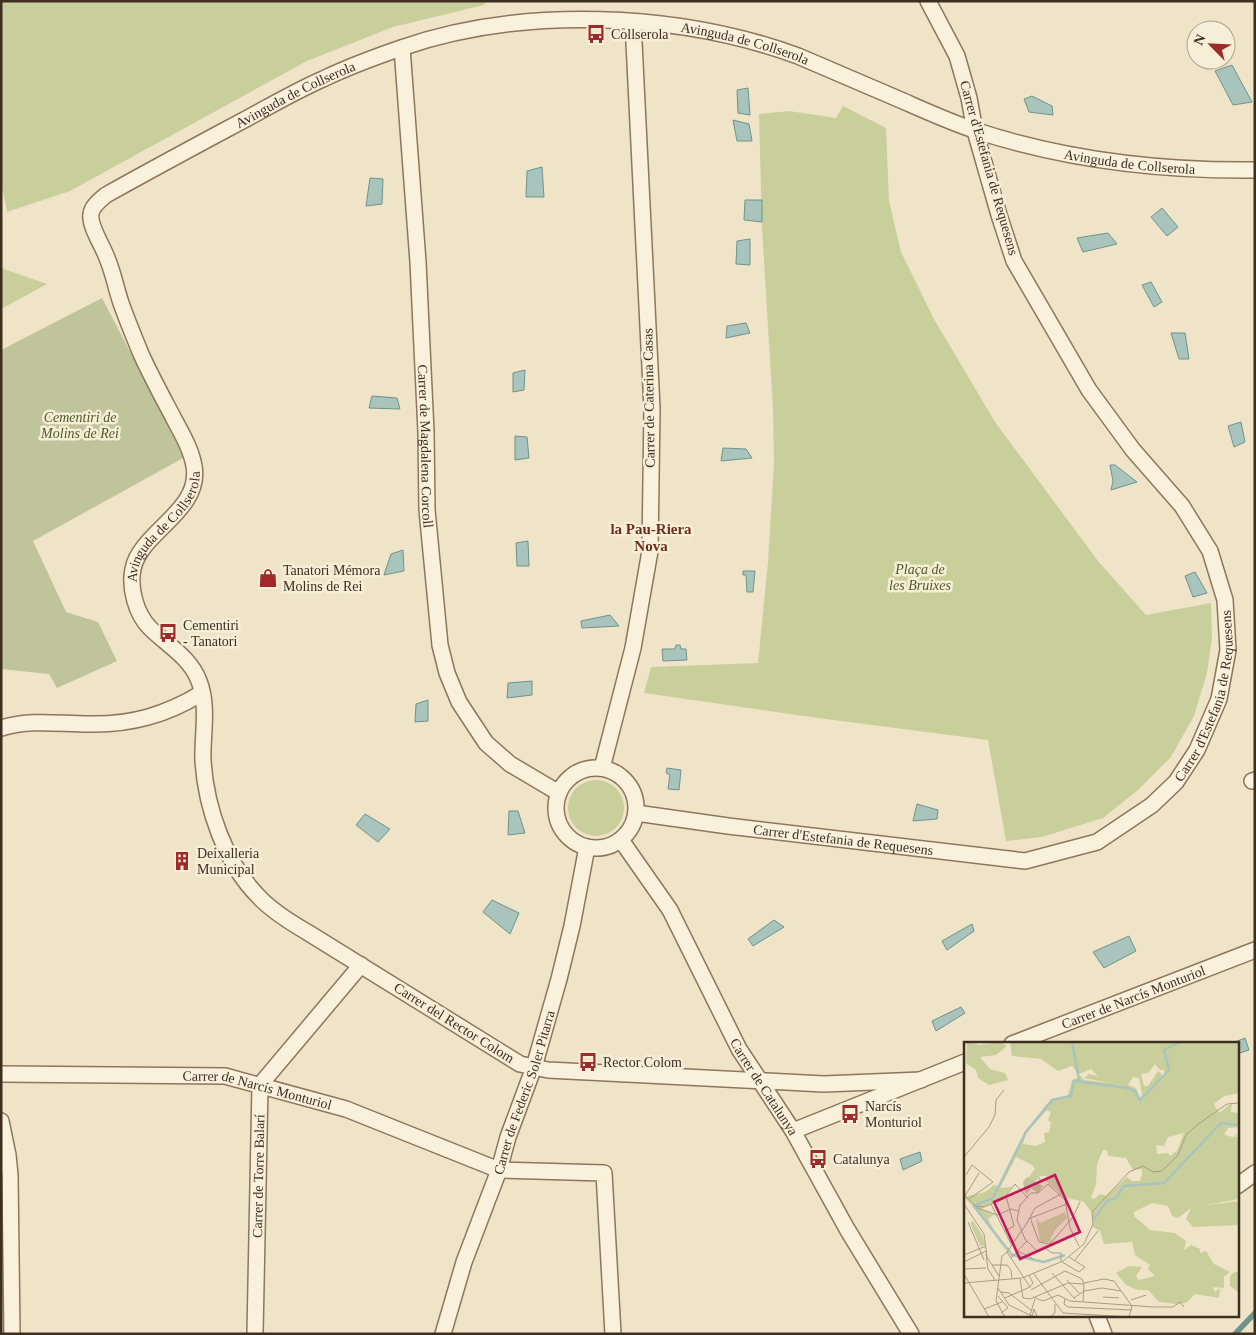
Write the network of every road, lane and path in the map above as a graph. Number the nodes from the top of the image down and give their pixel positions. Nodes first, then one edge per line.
1 (928, 1) edge
2 (633, 22) junction
3 (402, 48) junction
4 (975, 131) junction
5 (1255, 170) edge
6 (202, 693) junction
7 (1, 728) edge
8 (602, 768) junction
9 (559, 793) junction
10 (636, 812) junction
11 (620, 840) junction
12 (587, 847) junction
13 (1255, 950) edge
14 (360, 965) junction
15 (1017, 1042) edge
16 (964, 1062) edge
17 (534, 1067) junction
18 (1, 1074) edge
19 (922, 1080) junction
20 (761, 1081) junction
21 (260, 1085) junction
22 (1, 1121) edge
23 (793, 1131) junction
24 (499, 1170) junction
25 (1255, 1173) edge
26 (1238, 1185) edge
27 (1098, 1318) edge
28 (12, 1334) edge
29 (255, 1334) edge
30 (443, 1334) edge
31 (613, 1334) edge
32 (911, 1334) edge
33 (1104, 1334) edge

1 - 4 street, Carrer d'Estefania de Requesens
2 - 3 street, Avinguda de Collserola
2 - 4 street, Avinguda de Collserola
2 - 8 street, Carrer de Caterina Casas
3 - 6 street, Avinguda de Collserola
3 - 9 street, Carrer de Magdalena Corcoll
4 - 5 street, Avinguda de Collserola
4 - 10 street, Carrer d'Estefania de Requesens
6 - 7 street
6 - 14 street, Carrer del Rector Colom
8 - 9 street
8 - 10 street
9 - 12 street
10 - 11 street
11 - 12 street
11 - 20 street, Carrer de Catalunya
12 - 17 street, Carrer de Federic Soler Pitarra
13 - 15 street, Carrer de Narcís Monturiol
14 - 17 street, Carrer del Rector Colom
14 - 21 street
16 - 19 street
17 - 20 street, Carrer del Rector Colom
17 - 24 street, Carrer de Federic Soler Pitarra
18 - 21 street, Carrer de Narcís Monturiol
19 - 20 street, Carrer del Rector Colom
19 - 23 street
20 - 23 street, Carrer de Catalunya
21 - 24 street, Carrer de Narcís Monturiol
21 - 29 street, Carrer de Torre Balarí
22 - 28 street
23 - 32 street, Carrer de Catalunya
24 - 30 street, Carrer de Federic Soler Pitarra
24 - 31 street
25 - 26 street
27 - 33 street

